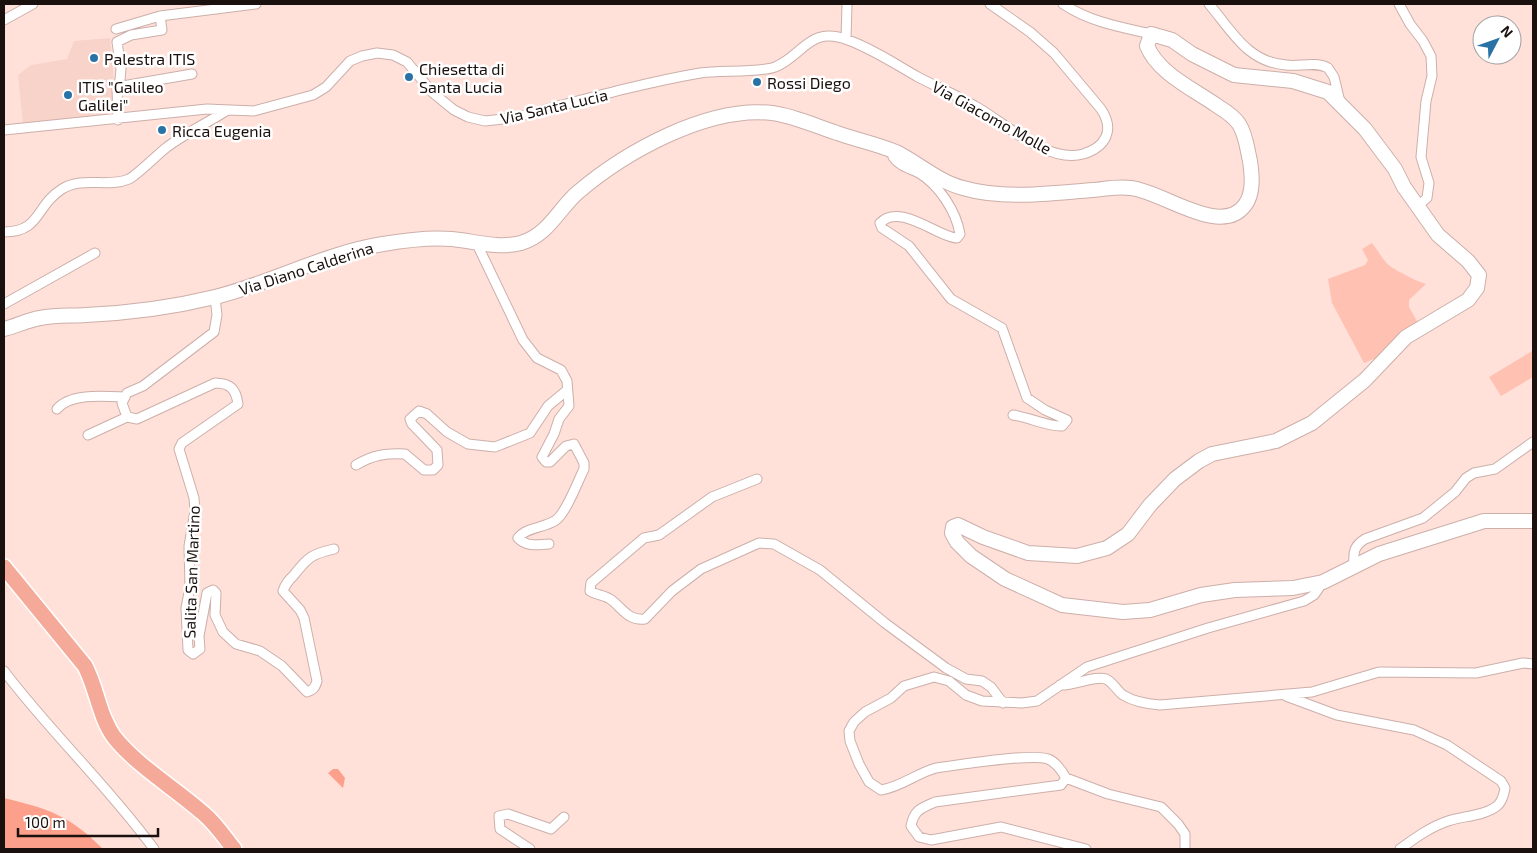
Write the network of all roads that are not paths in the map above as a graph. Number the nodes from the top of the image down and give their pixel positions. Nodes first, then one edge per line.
1 (33, 4) edge
2 (256, 4) edge
3 (847, 4) edge
4 (990, 4) edge
5 (1063, 4) edge
6 (1209, 4) edge
7 (1400, 4) edge
8 (160, 16) junction
9 (4, 20) edge
10 (116, 29) dead end
11 (1151, 34) junction
12 (846, 39) junction
13 (192, 74) dead end
14 (117, 86) junction
15 (1340, 102) junction
16 (226, 110) junction
17 (118, 120) junction
18 (4, 130) edge
19 (895, 152) junction
20 (1418, 206) junction
21 (4, 232) edge
22 (476, 242) junction
23 (95, 254) dead end
24 (215, 297) junction
25 (4, 304) edge
26 (4, 329) edge
27 (566, 390) junction
28 (123, 397) junction
29 (57, 409) dead end
30 (1013, 415) dead end
31 (128, 416) junction
32 (88, 435) dead end
33 (1533, 442) edge
34 (356, 465) dead end
35 (757, 479) dead end
36 (1533, 521) edge
37 (549, 544) dead end
38 (334, 549) dead end
39 (1354, 565) junction
40 (4, 567) edge
41 (1323, 582) junction
42 (1533, 664) edge
43 (4, 671) edge
44 (1060, 685) junction
45 (1284, 694) junction
46 (1003, 702) junction
47 (1066, 778) junction
48 (564, 817) dead end
49 (154, 849) edge
50 (234, 849) edge
51 (530, 849) edge
52 (1086, 849) edge
53 (1185, 849) edge
54 (1400, 849) edge

1 - 9 street
2 - 8 street
3 - 12 street
4 - 12 street, Via Giacomo Molle
5 - 11 street
6 - 15 street
7 - 20 street
8 - 10 street
8 - 14 street
11 - 15 main road
11 - 19 main road, Via Diano Calderina
12 - 16 street, Via Santa Lucia
13 - 14 street
14 - 17 street
15 - 20 main road
16 - 17 street, Via Santa Lucia
16 - 21 street
17 - 18 street, Via Santa Lucia
19 - 22 main road, Via Diano Calderina
19 - 30 street
20 - 41 main road
22 - 24 main road, Via Diano Calderina
22 - 27 street
23 - 25 street
24 - 26 main road, Via Diano Calderina
24 - 28 street
27 - 34 street
27 - 37 street
28 - 29 street
28 - 31 street
31 - 32 street
31 - 38 street, Salita San Martino
33 - 39 street
35 - 46 street
36 - 39 main road
39 - 41 main road
40 - 50 main road
41 - 44 street
42 - 45 street
43 - 49 street
44 - 45 street
44 - 46 street
45 - 54 street
46 - 47 street
47 - 52 street
47 - 53 street
48 - 51 street

